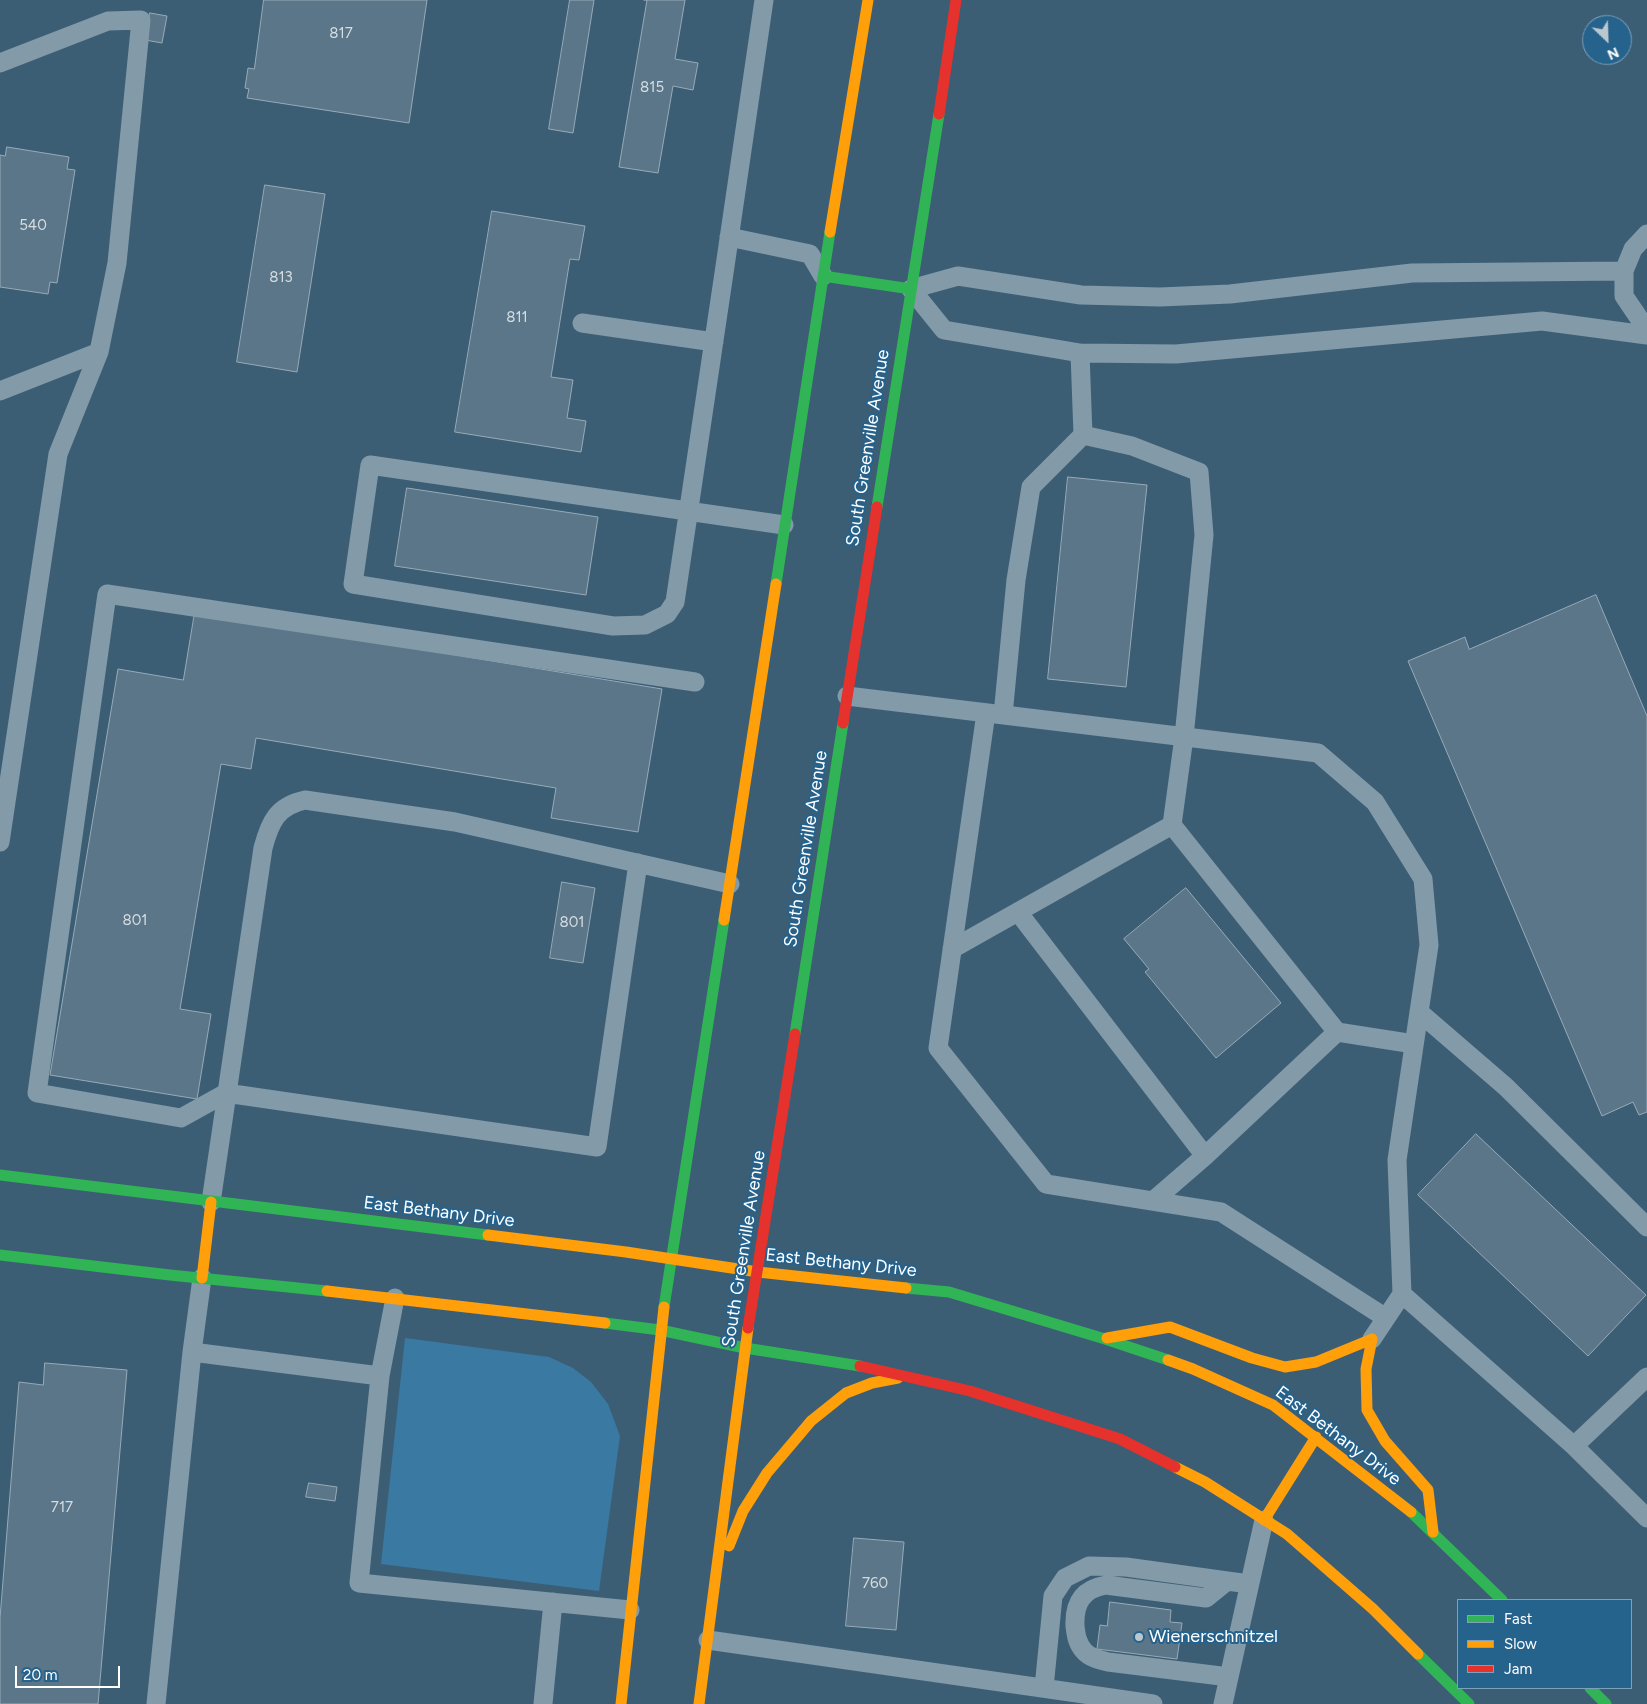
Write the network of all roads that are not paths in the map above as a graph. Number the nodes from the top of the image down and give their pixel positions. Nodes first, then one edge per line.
1 (764, 0) edge
2 (868, 0) edge
3 (956, 0) edge
4 (0, 63) edge
5 (1647, 234) edge
6 (729, 237) junction
7 (1624, 271) junction
8 (823, 276) junction
9 (912, 289) junction
10 (582, 323) dead end
11 (1647, 330) edge
12 (1647, 335) edge
13 (714, 342) junction
14 (99, 352) junction
15 (1080, 353) junction
16 (0, 391) edge
17 (1084, 435) junction
18 (689, 511) junction
19 (784, 525) junction
20 (695, 682) dead end
21 (847, 696) junction
22 (995, 714) junction
23 (1184, 738) junction
24 (1172, 825) junction
25 (0, 842) edge
26 (638, 863) junction
27 (730, 884) junction
28 (1018, 912) junction
29 (952, 949) junction
30 (1419, 1012) junction
31 (1337, 1032) junction
32 (1414, 1044) junction
33 (226, 1093) junction
34 (1205, 1156) junction
35 (0, 1175) edge
36 (1153, 1201) junction
37 (211, 1202) junction
38 (1647, 1227) edge
39 (0, 1255) edge
40 (672, 1258) junction
41 (758, 1272) junction
42 (202, 1278) junction
43 (1402, 1294) junction
44 (395, 1298) junction
45 (1386, 1318) junction
46 (660, 1330) junction
47 (1105, 1339) junction
48 (1372, 1339) junction
49 (745, 1348) junction
50 (192, 1352) junction
51 (380, 1376) junction
52 (907, 1377) junction
53 (1647, 1377) edge
54 (1316, 1437) junction
55 (1574, 1446) junction
56 (1647, 1518) edge
57 (1264, 1520) junction
58 (1433, 1532) junction
59 (1227, 1580) junction
60 (1250, 1584) junction
61 (713, 1590) junction
62 (1501, 1599) edge
63 (553, 1602) junction
64 (630, 1610) junction
65 (708, 1640) junction
66 (1229, 1677) junction
67 (1044, 1688) junction
68 (1591, 1689) edge
69 (156, 1704) edge
70 (543, 1704) edge
71 (621, 1704) edge
72 (699, 1704) edge
73 (1153, 1704) edge
74 (1223, 1704) edge
75 (1469, 1704) edge
76 (1606, 1704) edge

1 - 6 lane
2 - 8 main road
3 - 9 main road, South Greenville Avenue
4 - 14 lane
5 - 7 lane
6 - 8 lane
6 - 13 lane
7 - 9 lane
7 - 11 lane
8 - 9 main road
8 - 19 main road
9 - 15 lane
9 - 21 main road, South Greenville Avenue
10 - 13 lane
12 - 15 lane
13 - 18 lane
14 - 16 lane
14 - 25 lane
15 - 17 lane
17 - 22 lane
17 - 23 lane
18 - 18 lane
18 - 19 lane
19 - 27 main road
20 - 33 lane
21 - 22 lane
21 - 41 main road, South Greenville Avenue
22 - 23 lane
22 - 29 lane
23 - 24 lane
23 - 30 lane
24 - 28 lane
24 - 31 lane
26 - 27 lane
26 - 33 lane
26 - 33 lane
27 - 40 main road
28 - 29 lane
28 - 34 lane
29 - 36 lane
30 - 32 lane
30 - 38 lane
31 - 32 lane
31 - 34 lane
32 - 43 lane
33 - 37 lane
34 - 36 lane
35 - 37 main road, East Bethany Drive
36 - 45 lane
37 - 40 main road, East Bethany Drive
37 - 42 main road
39 - 42 main road
40 - 41 main road, East Bethany Drive
40 - 46 main road
41 - 47 main road, East Bethany Drive
41 - 49 main road, South Greenville Avenue
42 - 44 main road
42 - 50 lane
43 - 45 lane
43 - 55 lane
44 - 46 main road
44 - 51 lane
45 - 48 lane
46 - 49 main road
46 - 64 main road
47 - 48 main road
47 - 54 main road, East Bethany Drive
48 - 58 main road
49 - 52 main road
49 - 61 main road, South Greenville Avenue
50 - 51 lane
50 - 69 lane
51 - 63 lane
52 - 57 main road
52 - 61 main road
53 - 55 lane
54 - 57 main road
54 - 58 main road, East Bethany Drive
55 - 56 lane
57 - 60 lane
57 - 75 main road
58 - 62 main road, East Bethany Drive
59 - 60 lane
59 - 66 lane
59 - 67 lane
60 - 66 lane
61 - 65 main road, South Greenville Avenue
63 - 64 lane
63 - 70 lane
64 - 71 main road
65 - 67 lane
65 - 72 main road, South Greenville Avenue
66 - 74 lane
67 - 73 lane
68 - 76 main road

